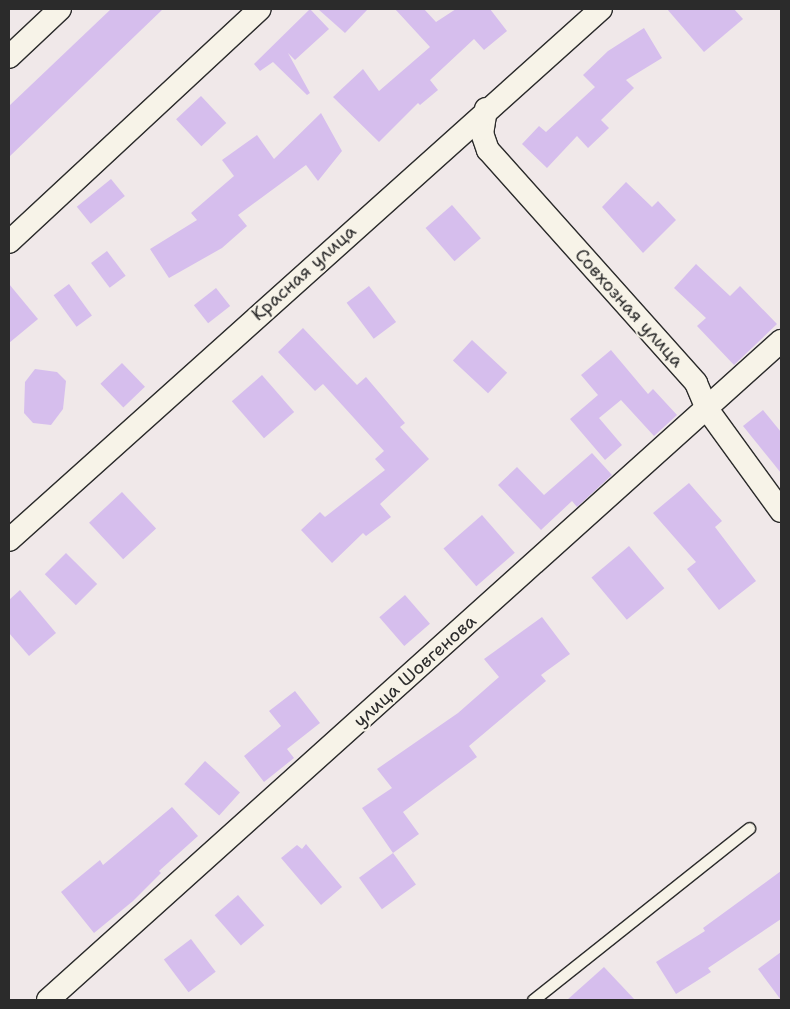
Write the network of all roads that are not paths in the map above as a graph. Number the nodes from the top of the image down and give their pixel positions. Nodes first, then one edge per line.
1 (60, 9) edge
2 (260, 9) edge
3 (601, 9) edge
4 (9, 57) edge
5 (486, 109) junction
6 (9, 242) edge
7 (781, 342) edge
8 (707, 409) junction
9 (781, 511) edge
10 (9, 540) edge
11 (749, 828) dead end
12 (48, 1000) edge
13 (533, 1000) edge

1 - 4 street
2 - 6 street
3 - 5 street, Красная улица
5 - 8 street, Совхозная улица
5 - 10 street, Красная улица
7 - 8 street, улица Шовгенова
8 - 9 street, Совхозная улица
8 - 12 street, улица Шовгенова
11 - 13 lane

